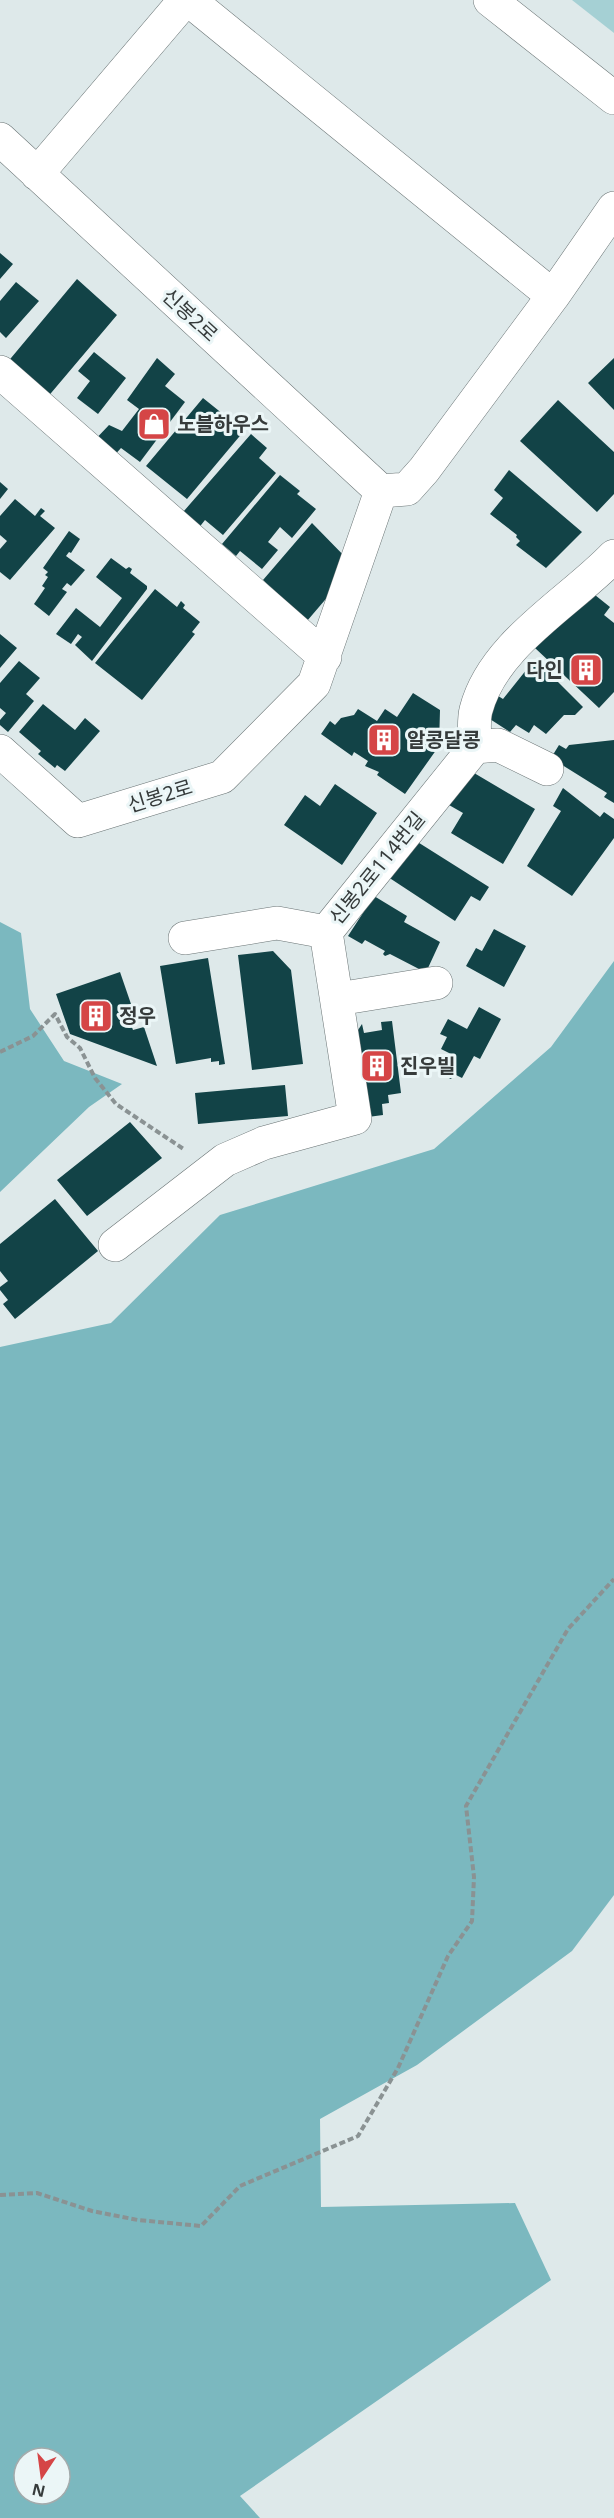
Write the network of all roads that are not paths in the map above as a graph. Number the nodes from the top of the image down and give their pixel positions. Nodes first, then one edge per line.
1 (187, 0) edge
2 (490, 0) edge
3 (614, 98) edge
4 (0, 139) edge
5 (38, 174) junction
6 (614, 208) edge
7 (553, 296) junction
8 (0, 372) edge
9 (381, 490) junction
10 (607, 576) edge
11 (325, 657) junction
12 (475, 747) junction
13 (0, 751) edge
14 (547, 769) dead end
15 (326, 932) junction
16 (185, 938) dead end
17 (436, 983) dead end
18 (338, 999) junction
19 (114, 1245) dead end

1 - 5 street
1 - 7 street
2 - 3 street
4 - 5 street, 신봉2로
5 - 9 street, 신봉2로
6 - 7 street
7 - 9 street
8 - 11 street
9 - 11 street, 신봉2로
10 - 12 street
11 - 13 street, 신봉2로
12 - 14 street
12 - 15 street, 신봉2로114번길
15 - 16 street
15 - 18 street, 신봉2로114번길
17 - 18 street
18 - 19 street, 신봉2로114번길

